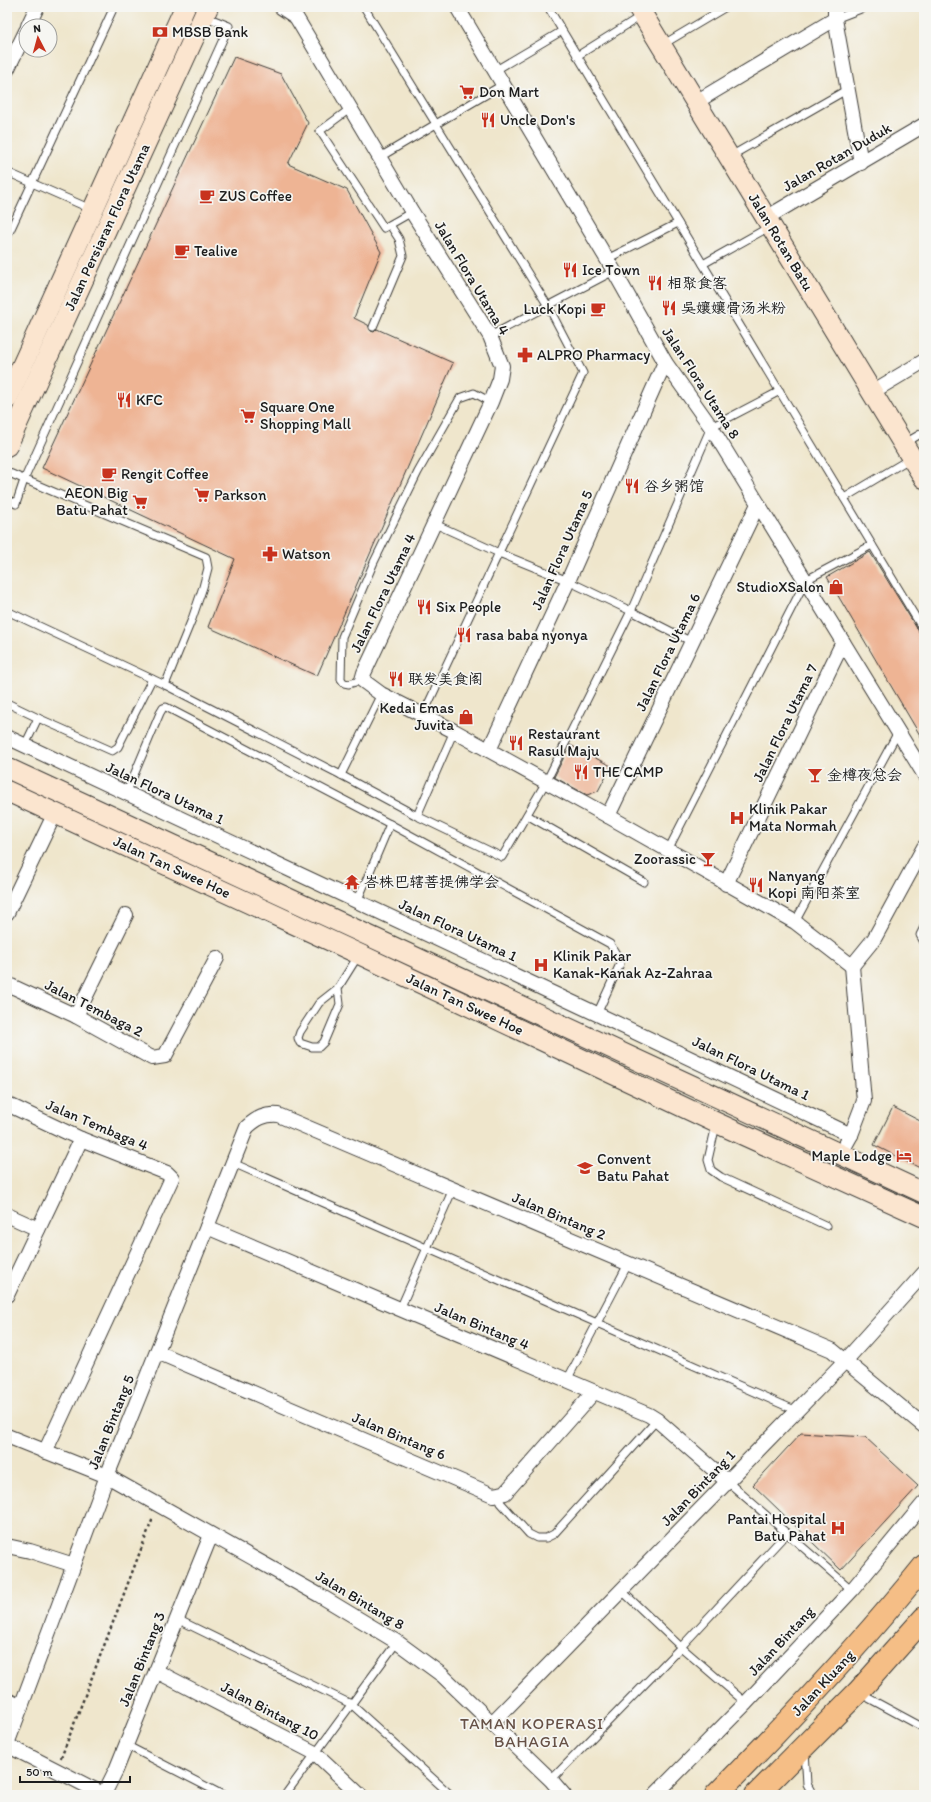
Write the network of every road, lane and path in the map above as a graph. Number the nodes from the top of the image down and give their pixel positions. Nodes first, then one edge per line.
1 (37, 7) edge
2 (114, 7) edge
3 (186, 7) edge
4 (282, 7) edge
5 (364, 7) edge
6 (457, 7) edge
7 (548, 7) edge
8 (726, 7) edge
9 (866, 7) edge
10 (641, 11) edge
11 (206, 12) edge
12 (835, 13) edge
13 (32, 18) edge
14 (562, 30) junction
15 (662, 45) junction
16 (18, 47) edge
17 (577, 56) junction
18 (7, 70) edge
19 (496, 70) junction
20 (504, 84) junction
21 (848, 89) junction
22 (696, 102) junction
23 (351, 108) junction
24 (436, 124) junction
25 (924, 125) edge
26 (380, 157) junction
27 (729, 157) junction
28 (861, 163) junction
29 (7, 172) edge
30 (32, 184) junction
31 (92, 210) junction
32 (412, 212) junction
33 (769, 222) junction
34 (678, 223) junction
35 (390, 225) junction
36 (7, 237) edge
37 (703, 264) junction
38 (610, 265) junction
39 (548, 306) junction
40 (373, 327) dead end
41 (490, 336) junction
42 (924, 361) edge
43 (665, 362) junction
44 (780, 391) junction
45 (872, 392) junction
46 (7, 399) edge
47 (491, 402) junction
48 (711, 428) junction
49 (924, 432) edge
50 (7, 446) edge
51 (908, 451) junction
52 (7, 472) edge
53 (924, 478) edge
54 (24, 480) junction
55 (844, 498) junction
56 (7, 499) edge
57 (758, 504) junction
58 (435, 524) junction
59 (872, 545) junction
60 (499, 553) junction
61 (806, 580) junction
62 (568, 581) junction
63 (7, 611) edge
64 (631, 611) junction
65 (924, 631) edge
66 (692, 642) junction
67 (843, 642) junction
68 (363, 676) junction
69 (152, 679) junction
70 (165, 685) junction
71 (381, 694) junction
72 (7, 703) edge
73 (422, 714) junction
74 (38, 718) junction
75 (454, 731) junction
76 (898, 732) junction
77 (7, 737) edge
78 (25, 745) junction
79 (489, 750) junction
80 (7, 768) edge
81 (924, 774) edge
82 (341, 775) junction
83 (546, 782) junction
84 (7, 791) edge
85 (126, 794) junction
86 (55, 813) junction
87 (527, 815) junction
88 (417, 816) junction
89 (608, 816) junction
90 (390, 824) junction
91 (924, 847) edge
92 (668, 850) junction
93 (644, 882) dead end
94 (726, 884) junction
95 (357, 902) junction
96 (7, 913) edge
97 (126, 915) dead end
98 (795, 922) junction
99 (924, 926) edge
100 (924, 942) edge
101 (359, 954) junction
102 (217, 958) dead end
103 (852, 966) junction
104 (7, 984) edge
105 (338, 988) junction
106 (597, 1014) junction
107 (76, 1016) junction
108 (7, 1104) edge
109 (256, 1118) joint
110 (717, 1123) junction
111 (851, 1135) junction
112 (81, 1139) junction
113 (840, 1155) junction
114 (233, 1163) junction
115 (453, 1189) junction
116 (924, 1194) edge
117 (7, 1215) edge
118 (924, 1217) edge
119 (827, 1226) dead end
120 (207, 1227) junction
121 (38, 1229) junction
122 (426, 1249) junction
123 (628, 1264) junction
124 (924, 1273) edge
125 (7, 1295) edge
126 (400, 1309) junction
127 (598, 1322) junction
128 (157, 1352) junction
129 (846, 1360) junction
130 (567, 1380) junction
131 (594, 1392) junction
132 (797, 1411) junction
133 (922, 1419) edge
134 (658, 1420) junction
135 (7, 1436) edge
136 (45, 1452) junction
137 (107, 1476) junction
138 (728, 1482) junction
139 (498, 1494) junction
140 (924, 1503) edge
141 (158, 1504) junction
142 (787, 1533) junction
143 (211, 1535) junction
144 (7, 1546) edge
145 (74, 1565) junction
146 (924, 1566) edge
147 (852, 1590) junction
148 (622, 1591) junction
149 (924, 1618) edge
150 (177, 1619) junction
151 (397, 1642) junction
152 (681, 1647) junction
153 (156, 1671) junction
154 (858, 1692) junction
155 (7, 1700) edge
156 (746, 1703) junction
157 (351, 1704) junction
158 (21, 1707) junction
159 (492, 1723) junction
160 (924, 1728) edge
161 (7, 1745) edge
162 (126, 1745) junction
163 (805, 1745) junction
164 (315, 1754) junction
165 (57, 1770) junction
166 (551, 1780) junction
167 (104, 1795) edge
168 (224, 1795) edge
169 (285, 1795) edge
170 (360, 1795) edge
171 (451, 1795) edge
172 (564, 1795) edge
173 (655, 1795) edge
174 (716, 1795) edge
175 (756, 1795) edge
176 (813, 1795) edge

1 - 13 street
2 - 30 lane
3 - 31 main road, Jalan Persiaran Flora Utama
4 - 23 street, Jalan Flora Utama 4
5 - 24 lane
6 - 19 street, Jalan Flora Utama 8
7 - 14 lane
8 - 15 lane
9 - 12 lane
10 - 15 main road, Jalan Rotan Batu
10 - 17 lane
11 - 50 main road, Jalan Persiaran Flora Utama
11 - 54 lane
12 - 21 street
12 - 22 street
14 - 17 lane
14 - 19 lane
15 - 22 main road, Jalan Rotan Batu
16 - 18 street
17 - 34 lane
19 - 20 street, Jalan Flora Utama 8
20 - 24 lane
20 - 38 street, Jalan Flora Utama 8
21 - 27 lane
21 - 28 street
22 - 27 main road, Jalan Rotan Batu
23 - 26 street, Jalan Flora Utama 4
23 - 35 lane
24 - 26 lane
24 - 39 lane
25 - 28 street, Jalan Rotan Duduk
26 - 32 street, Jalan Flora Utama 4
27 - 33 main road, Jalan Rotan Batu
28 - 33 street, Jalan Rotan Duduk
29 - 30 lane
30 - 31 lane
30 - 36 lane
31 - 46 main road, Jalan Persiaran Flora Utama
32 - 35 lane
32 - 41 street, Jalan Flora Utama 4
33 - 37 lane
33 - 45 main road, Jalan Rotan Batu
34 - 37 lane
34 - 38 lane
35 - 40 lane
37 - 44 lane
38 - 39 lane
38 - 43 street, Jalan Flora Utama 8
39 - 41 lane
39 - 60 lane
41 - 47 street, Jalan Flora Utama 4
42 - 45 street
43 - 48 street, Jalan Flora Utama 8
43 - 62 street, Jalan Flora Utama 5
44 - 48 lane
44 - 55 lane
45 - 51 main road, Jalan Rotan Batu
47 - 58 street, Jalan Flora Utama 4
47 - 68 lane
48 - 57 street, Jalan Flora Utama 8
48 - 64 lane
49 - 51 lane
51 - 53 main road, Jalan Rotan Batu
51 - 55 lane
52 - 54 lane
54 - 56 lane
54 - 70 lane
55 - 59 lane
57 - 61 street, Jalan Flora Utama 8
57 - 66 street, Jalan Flora Utama 6
58 - 60 lane
58 - 68 street, Jalan Flora Utama 4
59 - 61 lane
59 - 65 lane
60 - 62 lane
60 - 73 lane
61 - 67 street, Jalan Flora Utama 8
61 - 92 lane
62 - 64 lane
62 - 79 street, Jalan Flora Utama 5
63 - 69 lane
64 - 66 lane
64 - 83 lane
66 - 89 street, Jalan Flora Utama 6
67 - 76 street, Jalan Flora Utama 8
67 - 94 street, Jalan Flora Utama 7
68 - 71 street
69 - 70 lane
69 - 74 lane
70 - 82 lane
71 - 73 street
71 - 82 lane
72 - 74 lane
73 - 75 street
74 - 78 lane
75 - 79 street
75 - 88 lane
76 - 81 street, Jalan Flora Utama 8
76 - 98 lane
77 - 78 street, Jalan Flora Utama 1
78 - 85 street, Jalan Flora Utama 1
79 - 83 street
80 - 113 main road, Jalan Tan Swee Hoe
82 - 88 lane
83 - 87 lane
83 - 89 street
84 - 86 main road, Jalan Tan Swee Hoe
85 - 90 lane
85 - 95 street, Jalan Flora Utama 1
86 - 96 street
86 - 101 main road, Jalan Tan Swee Hoe
87 - 88 lane
87 - 93 lane
89 - 92 street
90 - 95 lane
90 - 106 lane
91 - 103 street
92 - 94 street
94 - 98 street
95 - 106 street, Jalan Flora Utama 1
97 - 107 street
98 - 103 street
99 - 100 lane
101 - 105 lane
101 - 110 main road, Jalan Tan Swee Hoe
102 - 107 street, Jalan Tembaga 2
103 - 111 street
104 - 107 street, Jalan Tembaga 2
105 - 105 lane
106 - 111 street, Jalan Flora Utama 1
108 - 112 street, Jalan Tembaga 4
109 - 114 street, Jalan Bintang 5
109 - 115 street, Jalan Bintang 2
110 - 118 main road, Jalan Tan Swee Hoe
110 - 119 lane
111 - 113 street
112 - 121 street
112 - 136 street, Jalan Tembaga 4
113 - 116 main road, Jalan Tan Swee Hoe
114 - 120 street, Jalan Bintang 5
114 - 122 lane
115 - 122 lane
115 - 123 street, Jalan Bintang 2
117 - 121 street
120 - 126 street, Jalan Bintang 4
120 - 128 street, Jalan Bintang 5
121 - 125 street
122 - 126 lane
122 - 127 lane
123 - 127 lane
123 - 129 street, Jalan Bintang 2
124 - 129 street, Jalan Bintang 1
126 - 130 street, Jalan Bintang 4
127 - 130 lane
127 - 132 lane
128 - 137 street, Jalan Bintang 5
128 - 139 street, Jalan Bintang 6
129 - 132 street, Jalan Bintang 1
129 - 133 street, Jalan Bintang 2
130 - 131 street, Jalan Bintang 4
131 - 134 street, Jalan Bintang 4
131 - 139 street
132 - 138 street, Jalan Bintang 1
134 - 138 street, Jalan Bintang 4
134 - 139 lane
135 - 136 street, Jalan Bintang 8
136 - 137 street, Jalan Bintang 8
137 - 141 street, Jalan Bintang 8
137 - 145 street, Jalan Bintang 5
138 - 142 lane
138 - 148 street, Jalan Bintang 1
140 - 147 street, Jalan Bintang
141 - 143 street, Jalan Bintang 8
141 - 165 path
142 - 147 lane
142 - 152 lane
143 - 150 street, Jalan Bintang 3
143 - 151 street, Jalan Bintang 8
144 - 145 street
145 - 158 street, Jalan Bintang 5
146 - 174 highway, Jalan Kluang
147 - 156 street, Jalan Bintang
148 - 152 lane
148 - 159 street, Jalan Bintang 1
149 - 154 highway, Jalan Kluang
150 - 153 street, Jalan Bintang 3
150 - 157 lane
151 - 157 lane
151 - 159 street, Jalan Bintang 8
152 - 156 lane
152 - 166 lane
153 - 162 street, Jalan Bintang 3
153 - 164 street, Jalan Bintang 10
154 - 160 lane
154 - 163 highway, Jalan Kluang
155 - 158 street
156 - 173 street, Jalan Bintang
157 - 164 lane
157 - 171 lane
158 - 161 street, Jalan Bintang 5
159 - 166 street, Jalan Bintang 8
161 - 165 street
162 - 167 street, Jalan Bintang 3
162 - 168 lane
163 - 175 highway, Jalan Kluang
163 - 176 lane
164 - 169 lane
164 - 170 street, Jalan Bintang 10
165 - 167 street
166 - 172 street, Jalan Bintang 8

